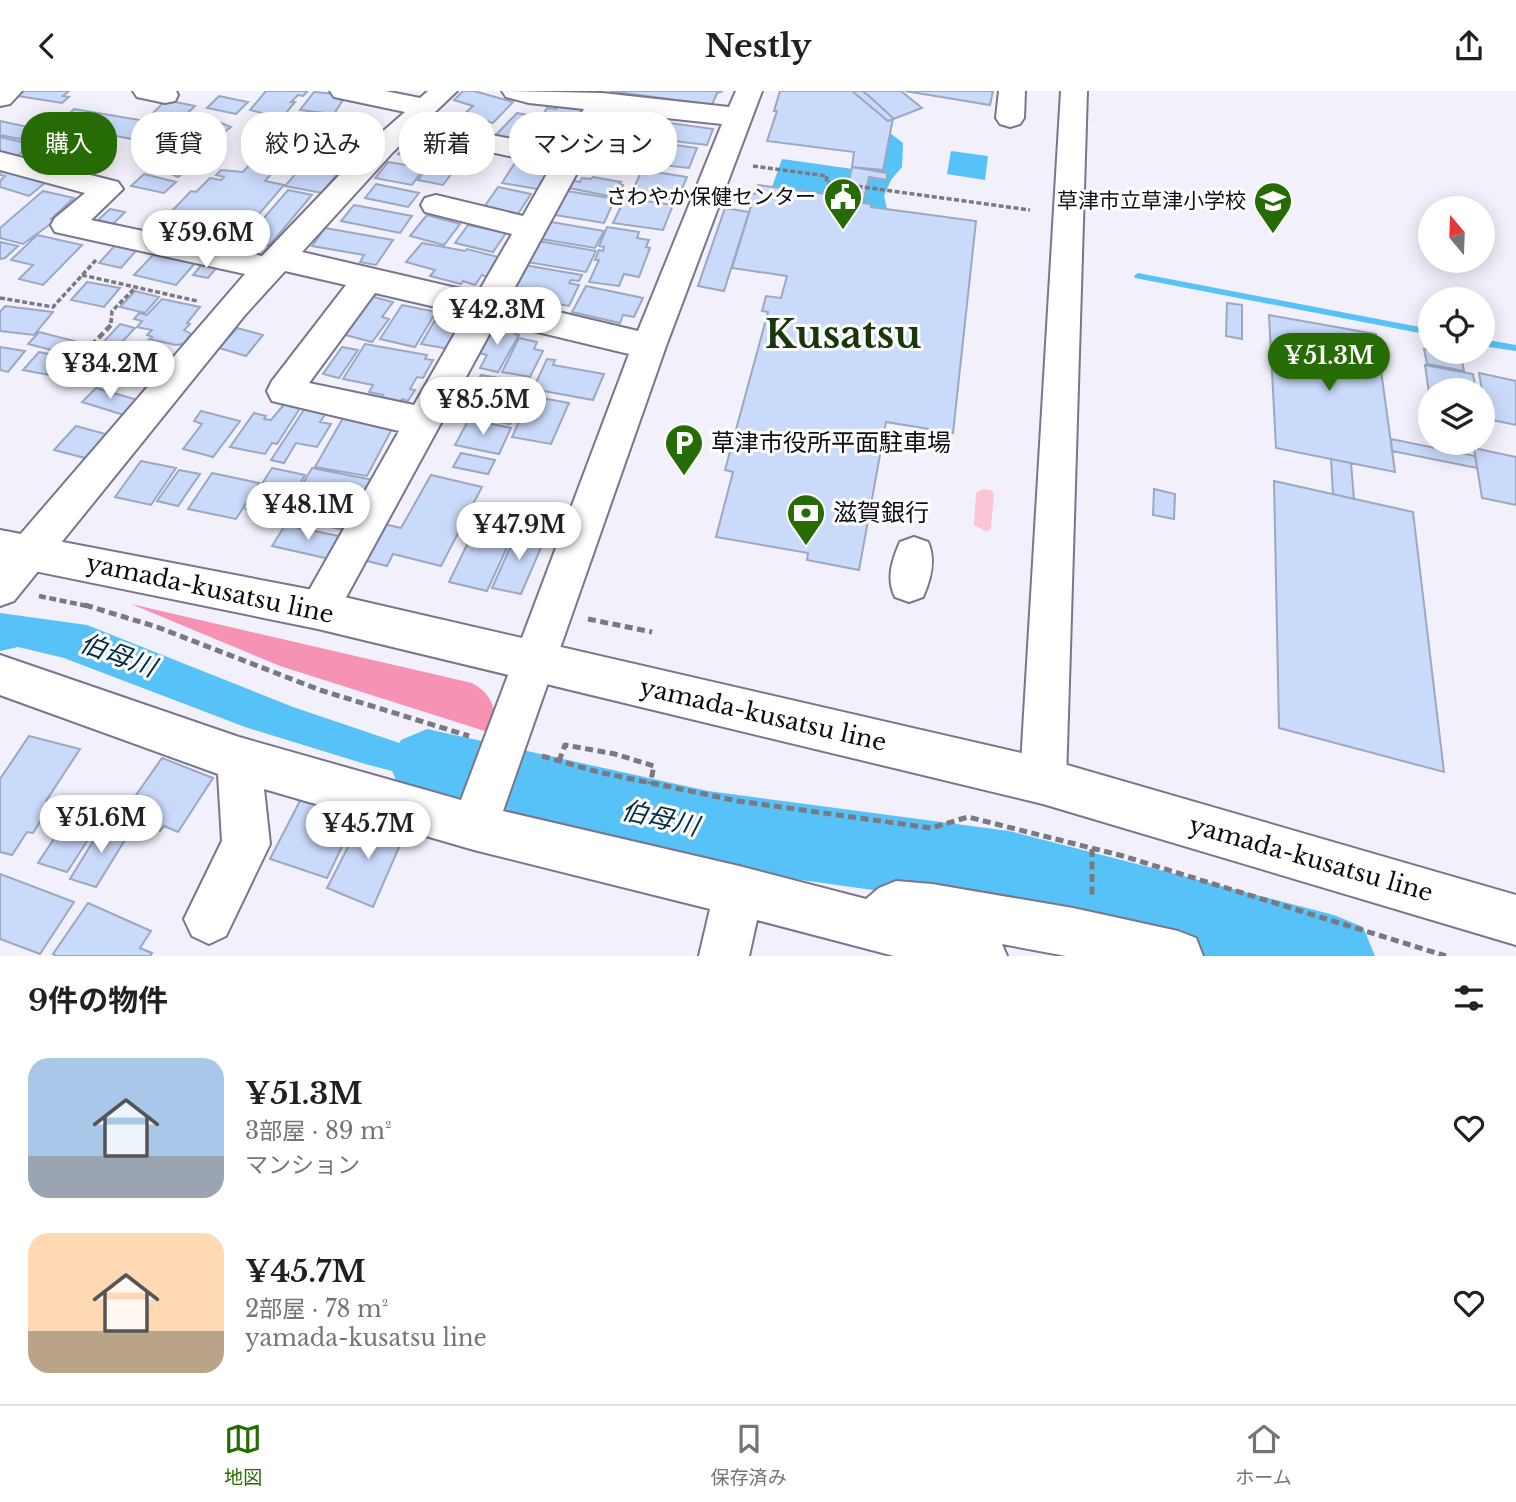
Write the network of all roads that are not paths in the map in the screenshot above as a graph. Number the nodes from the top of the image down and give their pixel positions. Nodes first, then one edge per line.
1 (9, 91) edge
2 (343, 91) edge
3 (515, 91) edge
4 (1012, 91) edge
5 (1074, 91) edge
6 (0, 98) edge
7 (434, 99) edge
8 (602, 101) junction
9 (744, 104) edge
10 (596, 112) edge
11 (1010, 118) dead end
12 (0, 161) edge
13 (561, 175) edge
14 (436, 205) dead end
15 (531, 228) junction
16 (273, 263) junction
17 (369, 278) junction
18 (487, 308) junction
19 (649, 346) junction
20 (424, 422) junction
21 (15, 550) edge
22 (0, 588) edge
23 (318, 610) junction
24 (535, 661) junction
25 (0, 675) edge
26 (239, 759) junction
27 (1043, 781) junction
28 (490, 783) junction
29 (739, 890) junction
30 (209, 919) dead end
31 (1516, 920) edge
32 (874, 925) junction
33 (724, 956) edge
34 (982, 956) edge
35 (1178, 956) edge

1 - 6 street
2 - 7 street
3 - 8 street
4 - 11 street
5 - 27 street
7 - 16 street
8 - 9 street
8 - 10 street
9 - 19 street
12 - 16 street
13 - 15 street
14 - 15 street
15 - 18 street
16 - 17 street
16 - 21 street
17 - 18 street
17 - 20 street
18 - 19 street
18 - 20 street
19 - 24 street
20 - 23 street
21 - 22 street
21 - 23 street, yamada-kusatsu line
23 - 24 street, yamada-kusatsu line
24 - 27 street, yamada-kusatsu line
24 - 28 street
25 - 26 street
26 - 28 street
26 - 30 street
27 - 31 street, yamada-kusatsu line
28 - 29 street
29 - 32 street
29 - 33 street
32 - 34 street
32 - 35 street

